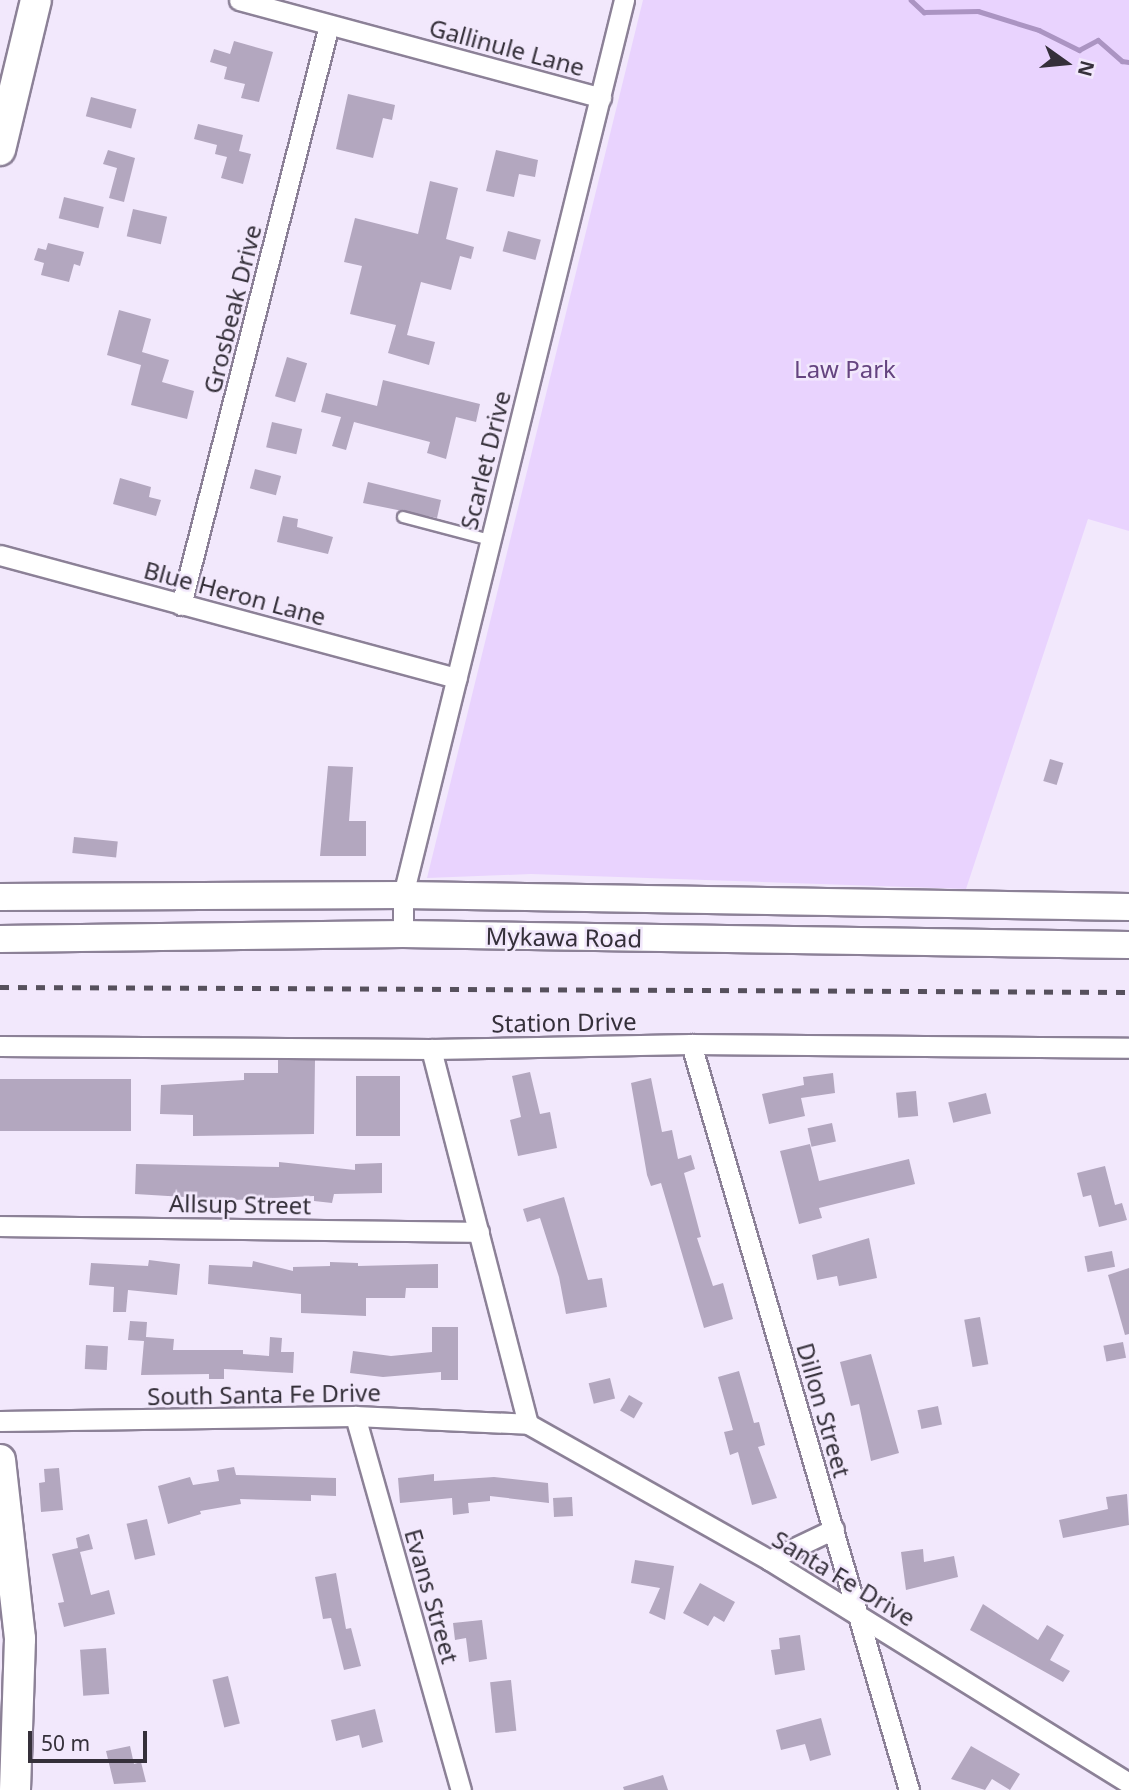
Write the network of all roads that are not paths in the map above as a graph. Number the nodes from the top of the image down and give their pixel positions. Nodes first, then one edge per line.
1 (37, 0) edge
2 (239, 0) edge
3 (624, 0) edge
4 (329, 25) junction
5 (601, 98) junction
6 (0, 150) edge
7 (403, 517) dead end
8 (490, 540) junction
9 (0, 555) edge
10 (181, 605) junction
11 (457, 678) junction
12 (403, 895) junction
13 (0, 897) edge
14 (692, 902) junction
15 (1129, 908) edge
16 (403, 934) junction
17 (0, 939) edge
18 (692, 940) junction
19 (1129, 945) edge
20 (691, 1044) junction
21 (0, 1046) edge
22 (1129, 1048) edge
23 (431, 1049) junction
24 (0, 1226) edge
25 (479, 1232) junction
26 (355, 1416) junction
27 (0, 1421) edge
28 (528, 1424) junction
29 (0, 1460) edge
30 (834, 1529) junction
31 (769, 1560) junction
32 (859, 1615) junction
33 (1129, 1783) edge
34 (15, 1790) edge
35 (461, 1790) edge
36 (909, 1790) edge

1 - 6 main road
2 - 4 street, Gallinule Lane
3 - 5 street, Scarlet Drive
4 - 5 street, Gallinule Lane
4 - 10 street, Grosbeak Drive
5 - 8 street, Scarlet Drive
7 - 8 lane
8 - 11 street, Scarlet Drive
9 - 10 street, Blue Heron Lane
10 - 11 street, Blue Heron Lane
11 - 12 street, Scarlet Drive
12 - 13 main road, Mykawa Road
12 - 14 main road, Mykawa Road
12 - 16 street, Scarlet Drive
14 - 15 main road, Mykawa Road
14 - 18 main road
16 - 17 main road, Mykawa Road
16 - 18 main road, Mykawa Road
18 - 19 main road, Mykawa Road
20 - 22 street, Station Drive
20 - 23 street, Station Drive
20 - 30 street, Dillon Street
21 - 23 street, Station Drive
23 - 25 street
24 - 25 street, Allsup Street
25 - 28 street
26 - 27 street, South Santa Fe Drive
26 - 28 street, South Santa Fe Drive
26 - 35 street, Evans Street
28 - 31 street, Santa Fe Drive
29 - 34 main road
30 - 31 street
30 - 32 street, Dillon Street
31 - 32 street, Santa Fe Drive
32 - 33 street, Santa Fe Drive
32 - 36 street, Dillon Street

